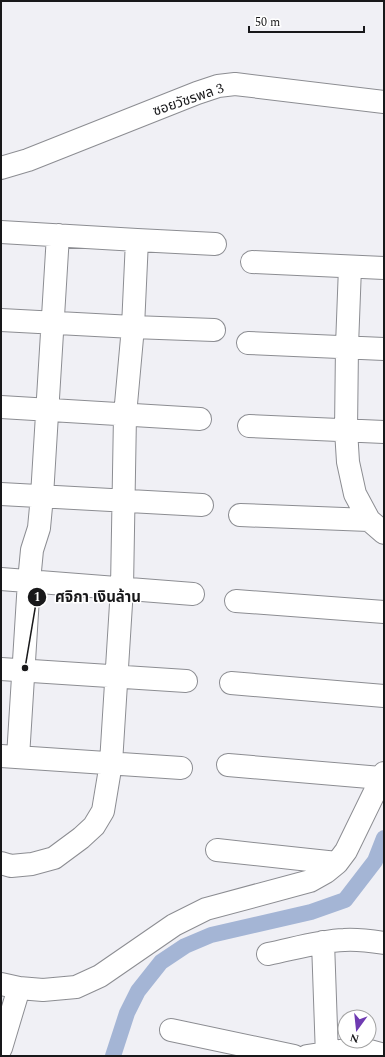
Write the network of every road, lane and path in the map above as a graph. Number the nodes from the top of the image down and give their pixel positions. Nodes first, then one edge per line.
1 (384, 102) edge
2 (1, 168) edge
3 (1, 232) edge
4 (58, 235) junction
5 (137, 240) junction
6 (215, 244) dead end
7 (252, 262) dead end
8 (350, 267) junction
9 (384, 268) edge
10 (1, 320) edge
11 (52, 323) junction
12 (133, 328) junction
13 (214, 330) dead end
14 (248, 343) dead end
15 (347, 346) junction
16 (384, 349) edge
17 (1, 407) edge
18 (48, 410) junction
19 (125, 415) junction
20 (200, 419) dead end
21 (249, 426) dead end
22 (346, 430) junction
23 (384, 432) edge
24 (1, 494) edge
25 (42, 496) junction
26 (124, 501) junction
27 (202, 505) dead end
28 (240, 515) dead end
29 (377, 527) edge
30 (1, 579) edge
31 (29, 581) junction
32 (122, 588) junction
33 (193, 594) dead end
34 (236, 601) dead end
35 (384, 612) edge
36 (1, 669) edge
37 (23, 670) junction
38 (116, 676) junction
39 (186, 681) dead end
40 (231, 683) dead end
41 (384, 696) edge
42 (10, 756) edge
43 (111, 763) junction
44 (228, 765) dead end
45 (181, 768) dead end
46 (383, 776) edge
47 (217, 850) dead end
48 (337, 862) junction
49 (1, 863) edge
50 (324, 942) junction
51 (384, 943) edge
52 (268, 954) dead end
53 (10, 986) edge
54 (171, 1030) dead end
55 (1, 1048) edge
56 (320, 1055) edge
57 (384, 1055) edge
58 (294, 1056) edge

1 - 2 street, ซอยวัชรพล 3
3 - 4 street
4 - 5 street
4 - 11 street
5 - 6 street
5 - 12 street
7 - 8 street
8 - 9 street
8 - 15 street
10 - 11 street
11 - 12 street
11 - 18 street
12 - 13 street
12 - 19 street
14 - 15 street
15 - 16 street
15 - 22 street
17 - 18 street
18 - 19 street
18 - 25 street
19 - 20 street
19 - 26 street
21 - 22 street
22 - 23 street
22 - 29 street
24 - 25 street
25 - 26 street
25 - 31 street
26 - 27 street
26 - 32 street
28 - 29 street
30 - 31 street
31 - 32 street
31 - 37 street
32 - 33 street
32 - 38 street
34 - 35 street
36 - 37 street
37 - 38 street
37 - 42 street
38 - 39 street
38 - 43 street
40 - 41 street
42 - 43 street
43 - 45 street
43 - 49 street
44 - 46 street
46 - 48 street
47 - 48 street
48 - 53 street
50 - 51 street
50 - 52 street
50 - 56 street
53 - 55 street
54 - 58 street
56 - 57 street

